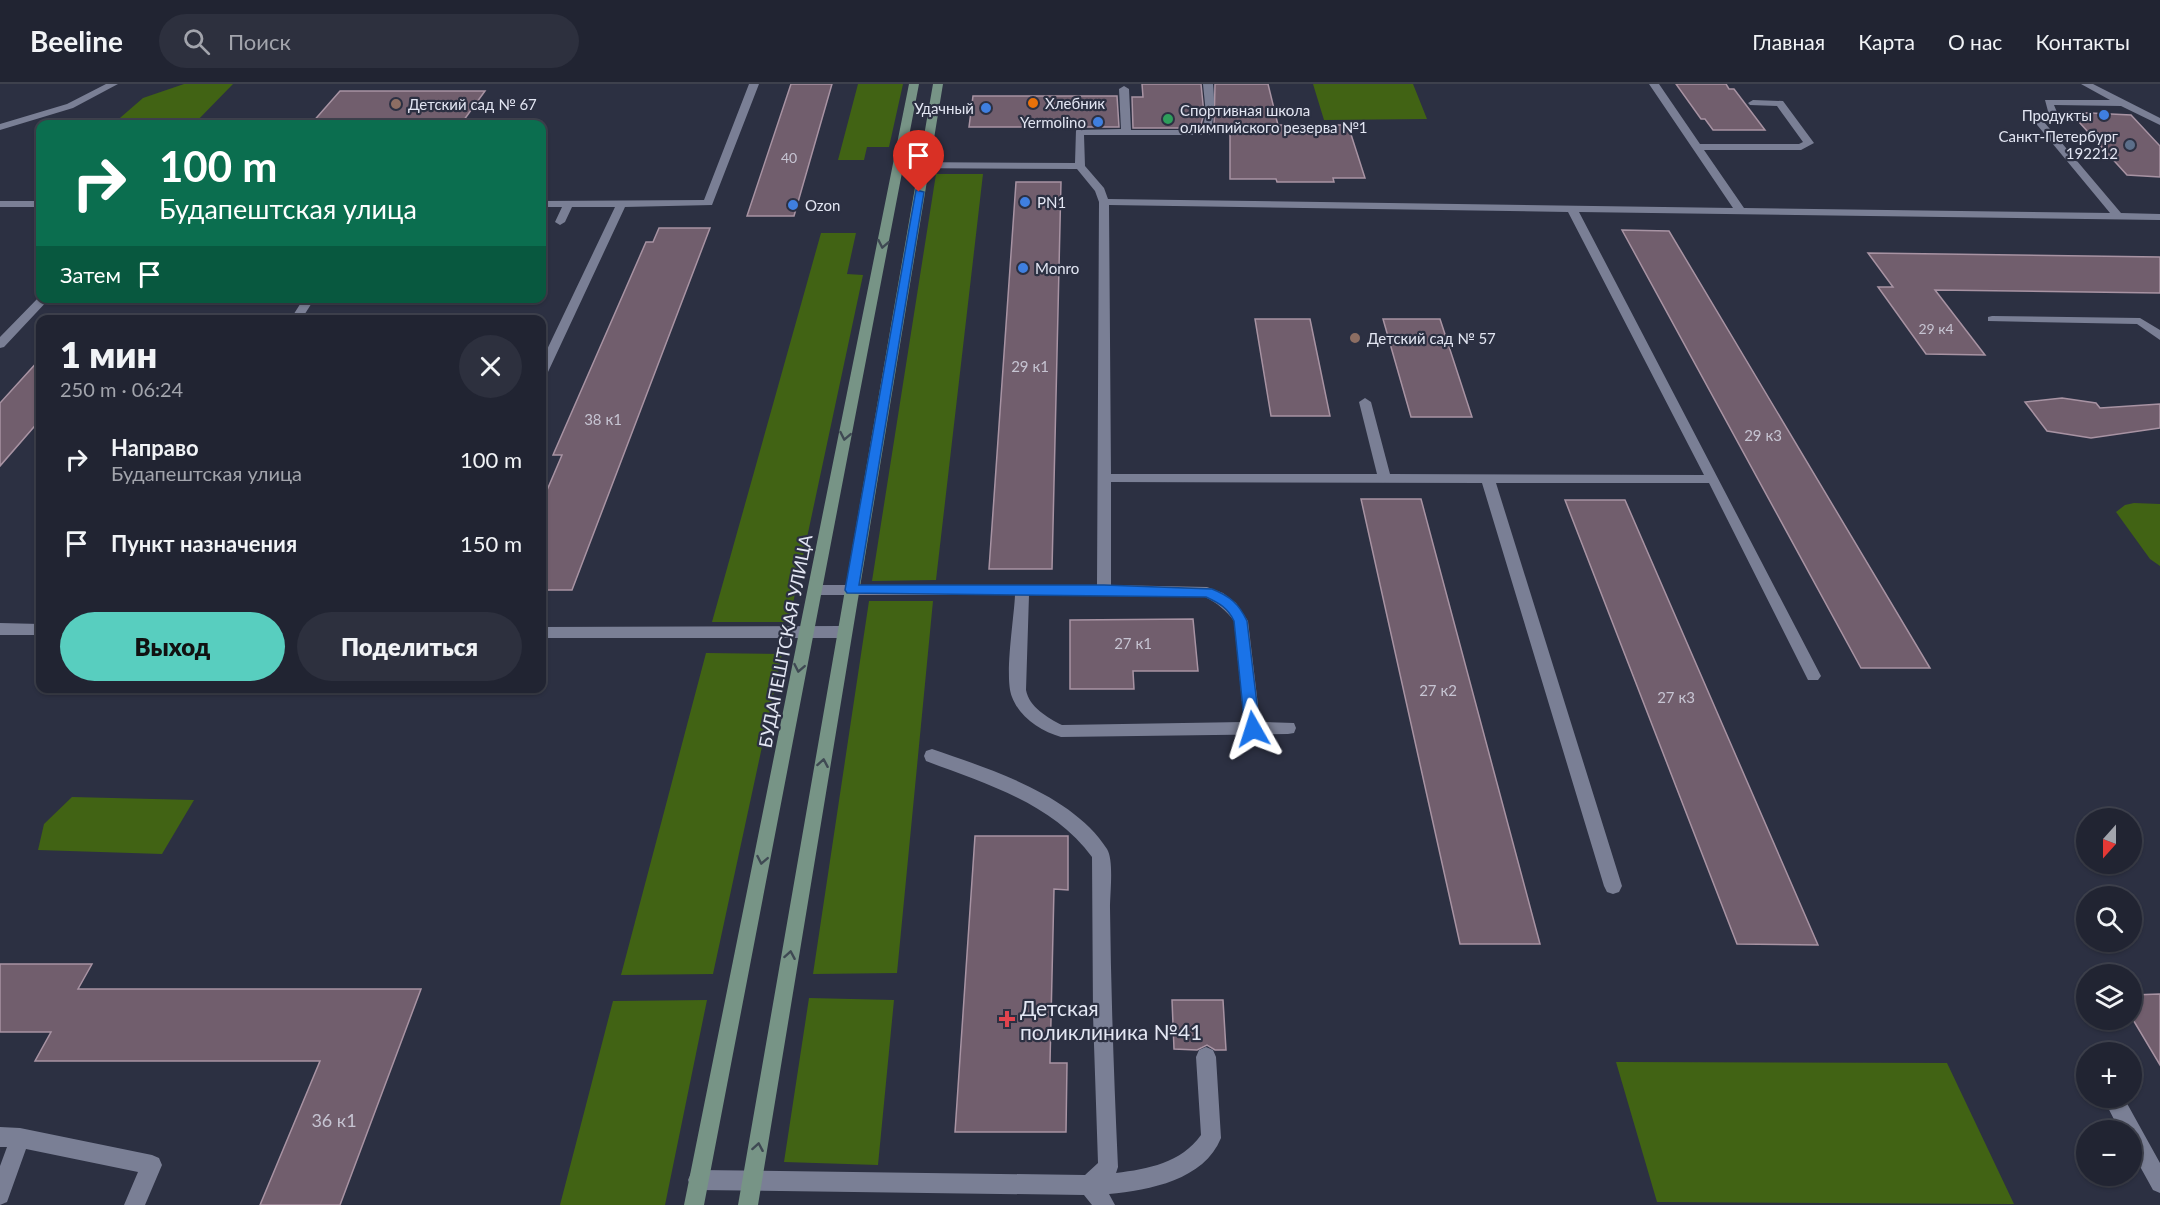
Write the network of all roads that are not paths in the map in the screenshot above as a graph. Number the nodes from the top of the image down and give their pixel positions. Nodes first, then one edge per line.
1 (113, 84) edge
2 (754, 84) edge
3 (914, 84) edge
4 (938, 84) edge
5 (1208, 84) edge
6 (1654, 84) edge
7 (2086, 84) edge
8 (1124, 89) dead end
9 (1752, 103) dead end
10 (2124, 103) junction
11 (2160, 122) edge
12 (1, 124) edge
13 (1126, 132) junction
14 (1697, 147) junction
15 (898, 165) junction
16 (924, 165) junction
17 (1080, 166) junction
18 (1104, 202) junction
19 (569, 203) junction
20 (622, 203) junction
21 (0, 204) edge
22 (36, 204) edge
23 (546, 204) edge
24 (1534, 209) junction
25 (1572, 209) junction
26 (1741, 212) junction
27 (2118, 216) junction
28 (2154, 217) edge
29 (1539, 220) dead end
30 (560, 222) dead end
31 (2160, 229) edge
32 (40, 303) edge
33 (1992, 320) dead end
34 (2160, 336) edge
35 (0, 344) edge
36 (546, 364) edge
37 (1365, 402) dead end
38 (1104, 478) junction
39 (1385, 479) junction
40 (1713, 479) junction
41 (1488, 480) junction
42 (815, 590) junction
43 (852, 590) junction
44 (1022, 590) junction
45 (1104, 590) junction
46 (0, 629) edge
47 (36, 630) edge
48 (807, 632) junction
49 (845, 632) junction
50 (546, 633) edge
51 (1813, 676) dead end
52 (1253, 729) junction
53 (1288, 729) dead end
54 (932, 756) dead end
55 (1612, 886) dead end
56 (1206, 1057) dead end
57 (2119, 1108) edge
58 (10, 1138) edge
59 (698, 1180) junction
60 (752, 1180) junction
61 (2160, 1183) edge
62 (1089, 1185) junction
63 (0, 1195) edge
64 (134, 1205) edge
65 (693, 1205) edge
66 (748, 1205) edge
67 (1106, 1205) edge

1 - 12 lane
2 - 20 lane
3 - 15 street, БУДАПЕШТСКАЯ УЛИЦА
4 - 16 street
5 - 13 lane
6 - 14 lane
7 - 10 lane
8 - 13 lane
9 - 14 lane
10 - 11 lane
10 - 27 lane
13 - 17 lane
14 - 26 lane
15 - 16 lane
15 -> 42 street, БУДАПЕШТСКАЯ УЛИЦА
16 - 17 lane
16 - 43 street
17 - 18 lane
18 - 24 lane
18 - 38 lane
19 - 20 lane
19 - 23 lane
19 - 30 lane
20 - 36 lane
21 - 22 lane
24 - 25 lane
24 - 29 lane
25 - 26 lane
25 - 40 lane
26 - 27 lane
27 - 28 lane
28 - 31 lane
32 - 35 lane
33 - 34 lane
37 - 39 lane
38 - 39 lane
38 - 45 lane
39 - 41 lane
40 - 41 lane
40 - 51 lane
41 - 55 lane
42 - 43 lane
42 - 48 street, БУДАПЕШТСКАЯ УЛИЦА
43 - 44 lane
43 - 49 street
44 - 45 lane
44 - 52 lane
45 - 52 lane
46 - 47 lane
48 - 49 lane
48 - 50 lane
48 -> 59 street, БУДАПЕШТСКАЯ УЛИЦА
60 -> 49 street
52 - 53 lane
54 - 62 lane
56 - 62 lane
57 - 61 lane
58 - 63 lane
58 - 64 lane
59 - 60 lane
59 - 65 street, БУДАПЕШТСКАЯ УЛИЦА
60 - 62 lane
60 - 66 street
62 - 67 lane

